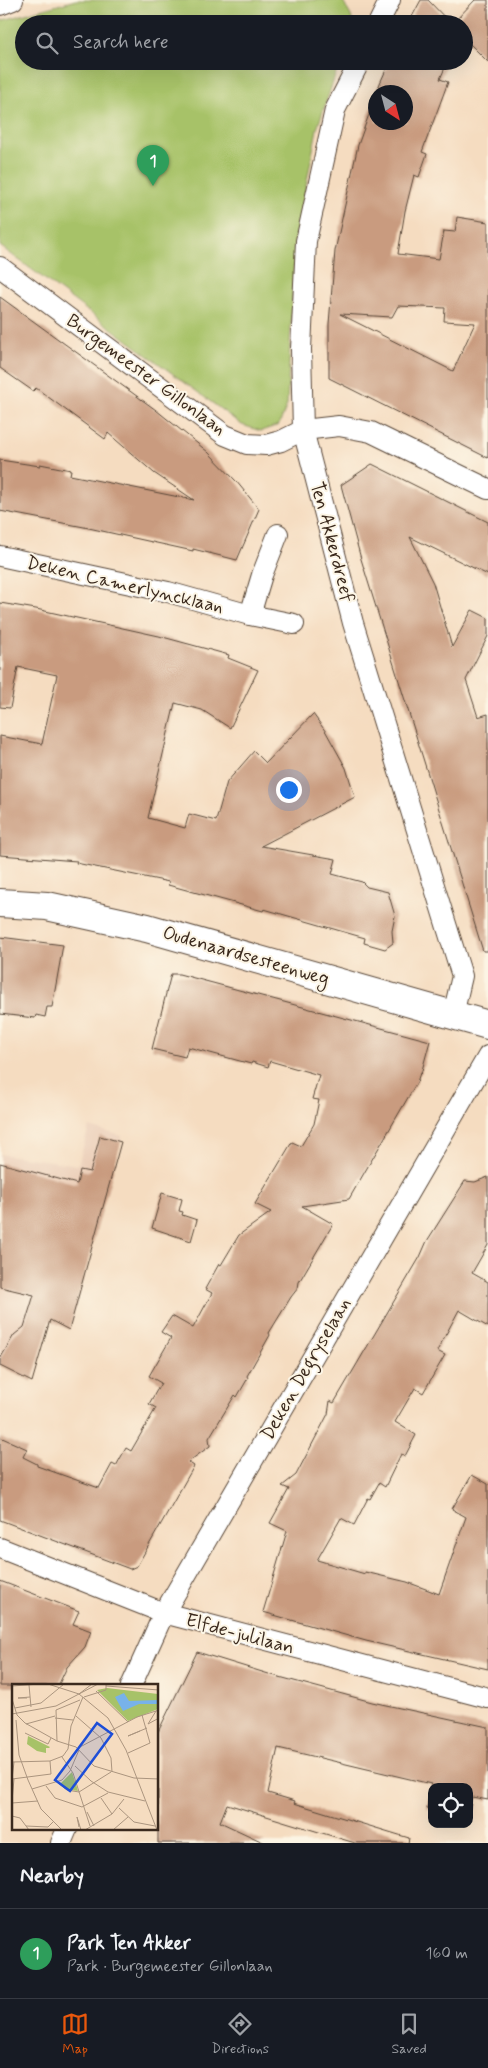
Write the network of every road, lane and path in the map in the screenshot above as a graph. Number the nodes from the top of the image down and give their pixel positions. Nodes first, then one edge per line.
1 (13, 0) edge
2 (390, 0) edge
3 (0, 5) edge
4 (382, 15) edge
5 (355, 70) edge
6 (0, 266) edge
7 (303, 430) junction
8 (488, 489) edge
9 (278, 534) dead end
10 (0, 556) edge
11 (250, 615) junction
12 (294, 624) dead end
13 (0, 903) edge
14 (452, 1015) junction
15 (488, 1025) edge
16 (488, 1056) edge
17 (0, 1548) edge
18 (164, 1614) junction
19 (132, 1684) edge
20 (488, 1698) edge
21 (67, 1830) edge
22 (61, 1843) edge

1 - 3 street
2 - 4 street
5 - 7 street, Ten Akkerdreef
6 - 7 street, Burgemeester Gillonlaan
7 - 8 street
7 - 14 street, Ten Akkerdreef
9 - 11 street
10 - 11 street, Deken Camerlyncklaan
11 - 12 street, Deken Camerlyncklaan
13 - 14 main road, Oudenaardsesteenweg
14 - 15 main road, Oudenaardsesteenweg
16 - 18 street, Deken Degryselaan
17 - 18 street, Elfde-julilaan
18 - 19 street, Deken Degryselaan
18 - 20 street, Elfde-julilaan
21 - 22 street

